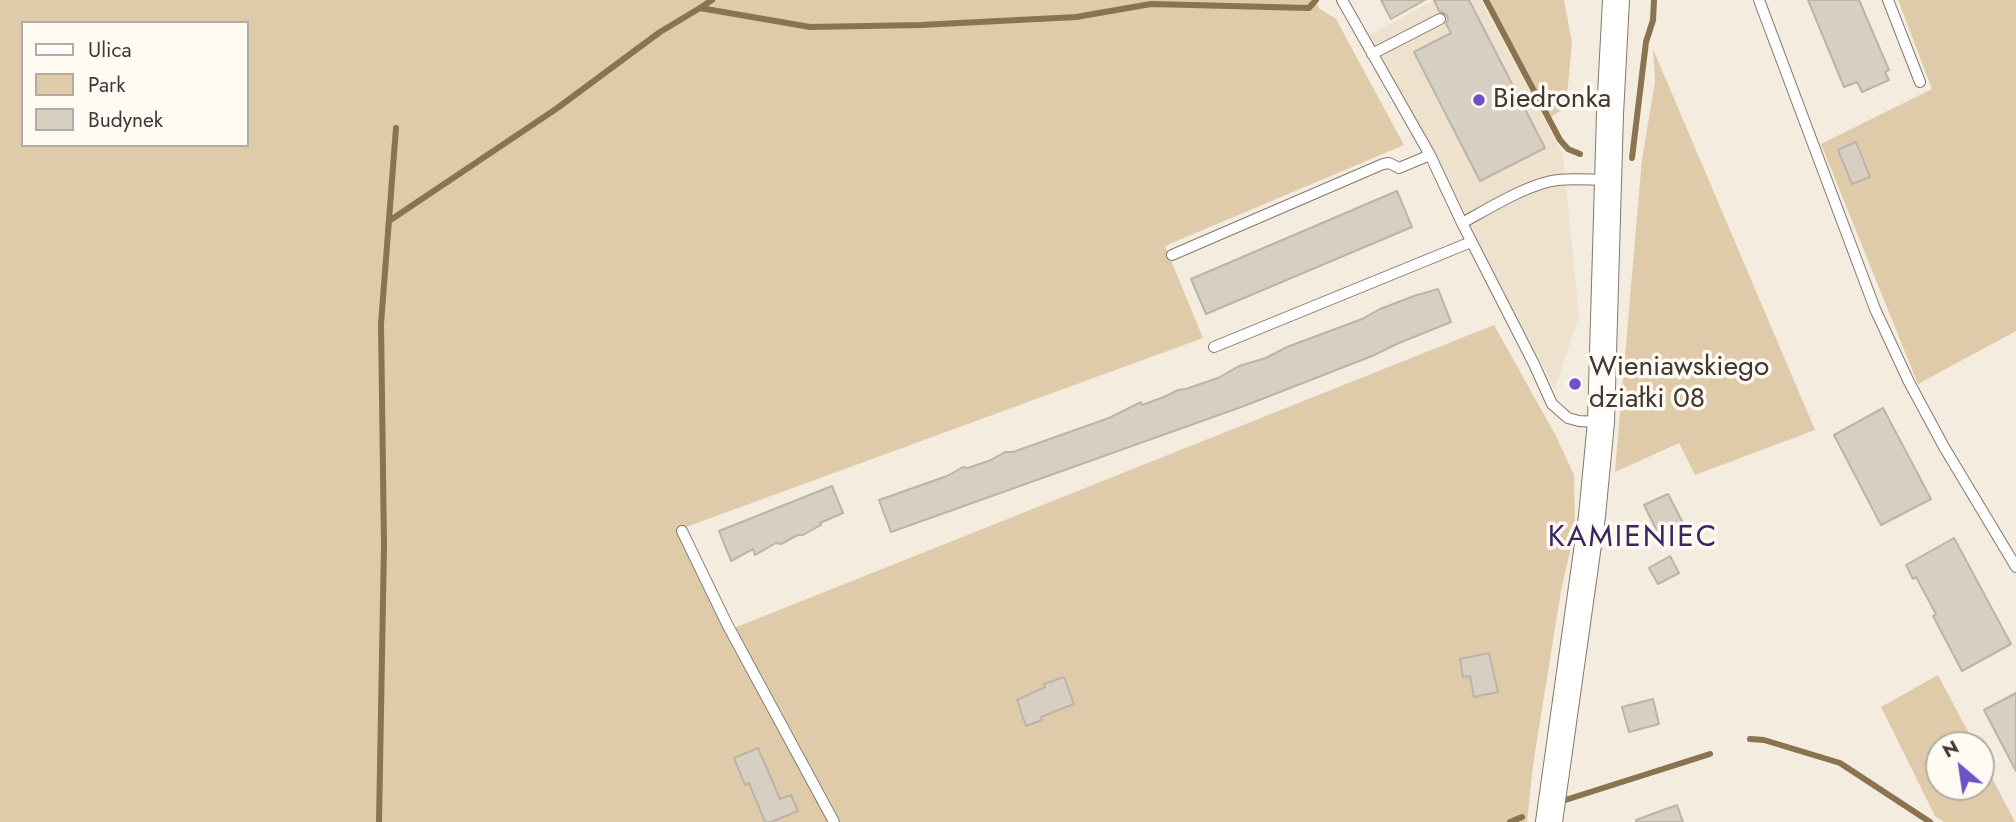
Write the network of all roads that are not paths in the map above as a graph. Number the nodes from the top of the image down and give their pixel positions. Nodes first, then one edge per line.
1 (1342, 0) edge
2 (1616, 0) edge
3 (1759, 0) edge
4 (1888, 0) edge
5 (1440, 19) dead end
6 (1371, 54) junction
7 (1920, 82) dead end
8 (1430, 155) junction
9 (1608, 180) junction
10 (1462, 223) junction
11 (1471, 242) junction
12 (1172, 255) dead end
13 (1214, 347) dead end
14 (1601, 422) junction
15 (682, 531) dead end
16 (2016, 567) edge
17 (834, 822) edge
18 (1549, 822) edge

1 - 6 lane
2 - 9 street
3 - 16 lane
4 - 7 lane
5 - 6 lane
6 - 8 lane
8 - 10 lane
8 - 12 lane
9 - 10 lane
9 - 14 street
10 - 11 lane
11 - 13 lane
11 - 14 lane
14 - 18 street
15 - 17 lane

